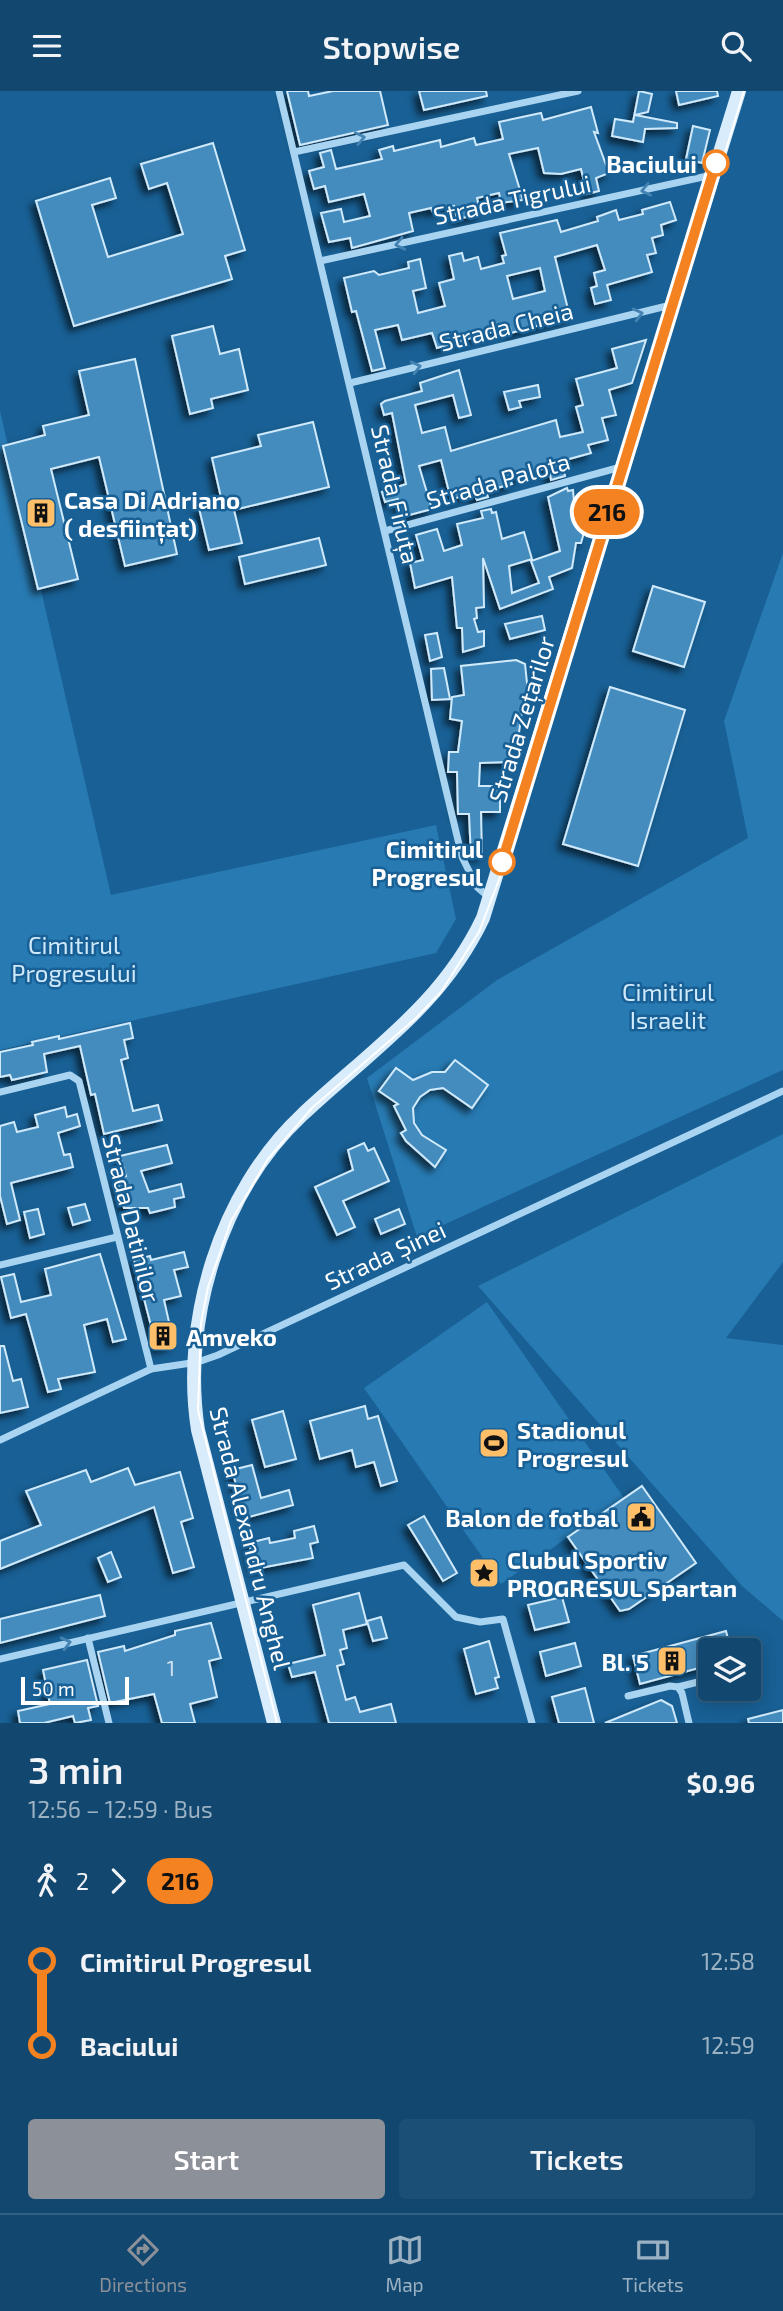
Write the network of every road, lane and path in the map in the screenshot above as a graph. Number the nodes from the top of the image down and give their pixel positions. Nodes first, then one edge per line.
1 (279, 91) edge
2 (578, 91) edge
3 (738, 91) edge
4 (294, 152) junction
5 (712, 174) junction
6 (320, 261) junction
7 (671, 305) junction
8 (350, 383) junction
9 (621, 467) junction
10 (385, 531) junction
11 (490, 898) junction
12 (783, 1091) edge
13 (0, 1092) edge
14 (117, 1237) junction
15 (0, 1265) edge
16 (194, 1363) junction
17 (151, 1369) junction
18 (0, 1440) edge
19 (242, 1601) junction
20 (88, 1638) junction
21 (0, 1660) edge
22 (698, 1682) edge
23 (677, 1687) junction
24 (628, 1696) dead end
25 (109, 1723) edge
26 (274, 1723) edge
27 (531, 1723) edge
28 (690, 1723) edge

1 - 4 street, Strada Firuța
4 -> 2 street
3 - 5 main road, Strada Zețarilor
4 - 6 street, Strada Firuța
5 -> 6 street, Strada Tigrului
5 - 7 main road, Strada Zețarilor
6 - 8 street, Strada Firuța
8 -> 7 street, Strada Cheia
7 - 9 main road, Strada Zețarilor
8 - 10 street, Strada Firuța
9 - 10 street, Strada Palota
9 - 11 main road, Strada Zețarilor
10 - 11 street, Strada Firuța
11 - 16 main road, Strada Zețarilor
12 - 16 street, Strada Șinei
13 - 14 street, Strada Datinilor
14 - 15 street
14 - 17 street, Strada Datinilor
16 - 17 street, Strada Șinei
16 - 19 main road, Strada Alexandru Anghel
17 - 18 street, Strada Șinei
19 - 20 street
19 - 26 main road, Strada Alexandru Anghel
19 - 27 street
21 -> 20 street
20 - 25 street
22 - 23 street
23 - 24 street
23 - 28 street

